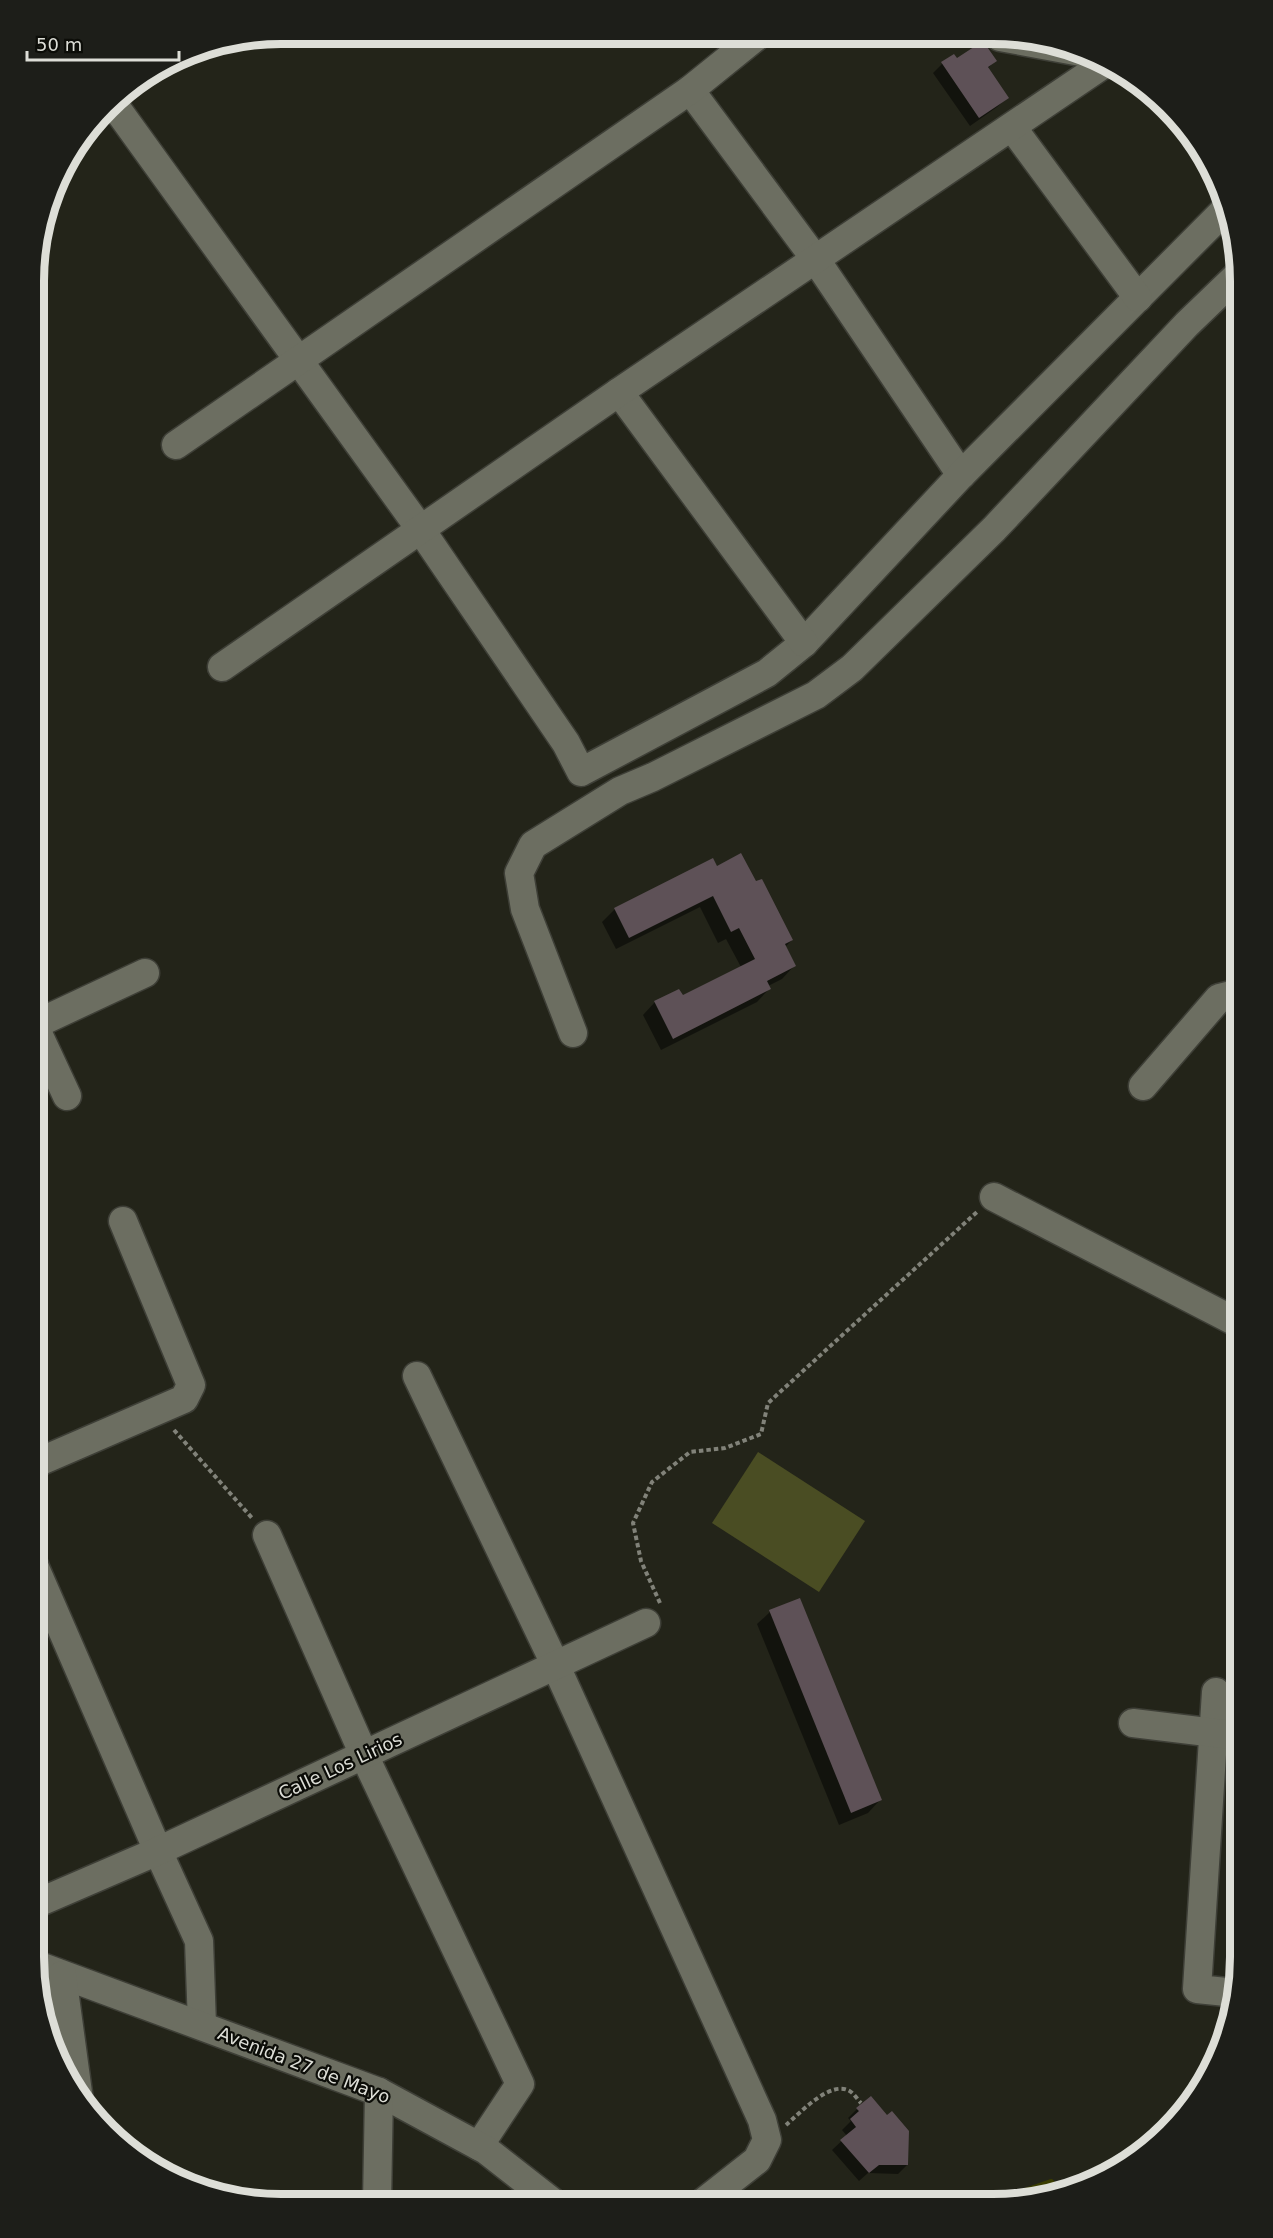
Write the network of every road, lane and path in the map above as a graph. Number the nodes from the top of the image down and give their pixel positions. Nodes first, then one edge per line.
1 (747, 44) edge
2 (1098, 68) edge
3 (690, 90) junction
4 (117, 109) edge
5 (1012, 127) junction
6 (1220, 215) edge
7 (816, 260) junction
8 (1230, 283) edge
9 (1138, 298) junction
10 (300, 361) junction
11 (619, 392) junction
12 (176, 445) dead end
13 (961, 475) junction
14 (421, 530) junction
15 (804, 643) junction
16 (222, 667) dead end
17 (145, 973) dead end
18 (1230, 995) edge
19 (44, 1020) edge
20 (573, 1033) dead end
21 (44, 1047) edge
22 (1143, 1086) dead end
23 (66, 1096) dead end
24 (994, 1197) joint
25 (123, 1221) dead end
26 (1230, 1319) edge
27 (417, 1376) dead end
28 (157, 1411) junction
29 (44, 1460) edge
30 (267, 1535) joint
31 (44, 1588) edge
32 (646, 1623) joint
33 (555, 1664) junction
34 (1216, 1692) dead end
35 (1133, 1723) dead end
36 (1226, 1735) edge
37 (364, 1755) junction
38 (158, 1851) junction
39 (44, 1900) edge
40 (44, 1968) edge
41 (62, 1975) junction
42 (1226, 1992) edge
43 (201, 2025) junction
44 (76, 2078) edge
45 (379, 2092) junction
46 (861, 2103) dead end
47 (767, 2140) junction
48 (479, 2146) junction
49 (377, 2194) edge
50 (542, 2194) edge
51 (714, 2194) edge

1 - 3 street
2 - 5 street
3 - 7 street
3 - 10 street
4 - 10 street
5 - 7 street
5 - 9 street
6 - 9 street
7 - 11 street
7 - 13 street
8 - 20 street
9 - 13 street
10 - 12 street
10 - 14 street
11 - 14 street
11 - 15 street
13 - 15 street
14 - 15 street
14 - 16 street
17 - 19 street
18 - 22 street
21 - 23 street
24 - 26 street
24 - 32 path
25 - 28 street
27 - 33 street
28 - 29 street
28 - 30 path
30 - 37 street
31 - 38 street
32 - 33 street, Calle Los Lirios
33 - 37 street, Calle Los Lirios
33 - 47 street
34 - 36 street
35 - 36 street
36 - 42 street
37 - 38 street, Calle Los Lirios
37 - 48 street
38 - 39 street, Calle Los Lirios
38 - 43 street
40 - 41 street, Avenida 27 de Mayo
41 - 43 street, Avenida 27 de Mayo
41 - 44 street
43 - 45 street, Avenida 27 de Mayo
45 - 48 street, Avenida 27 de Mayo
45 - 49 street
46 - 47 path
47 - 51 street
48 - 50 street, Avenida 27 de Mayo

